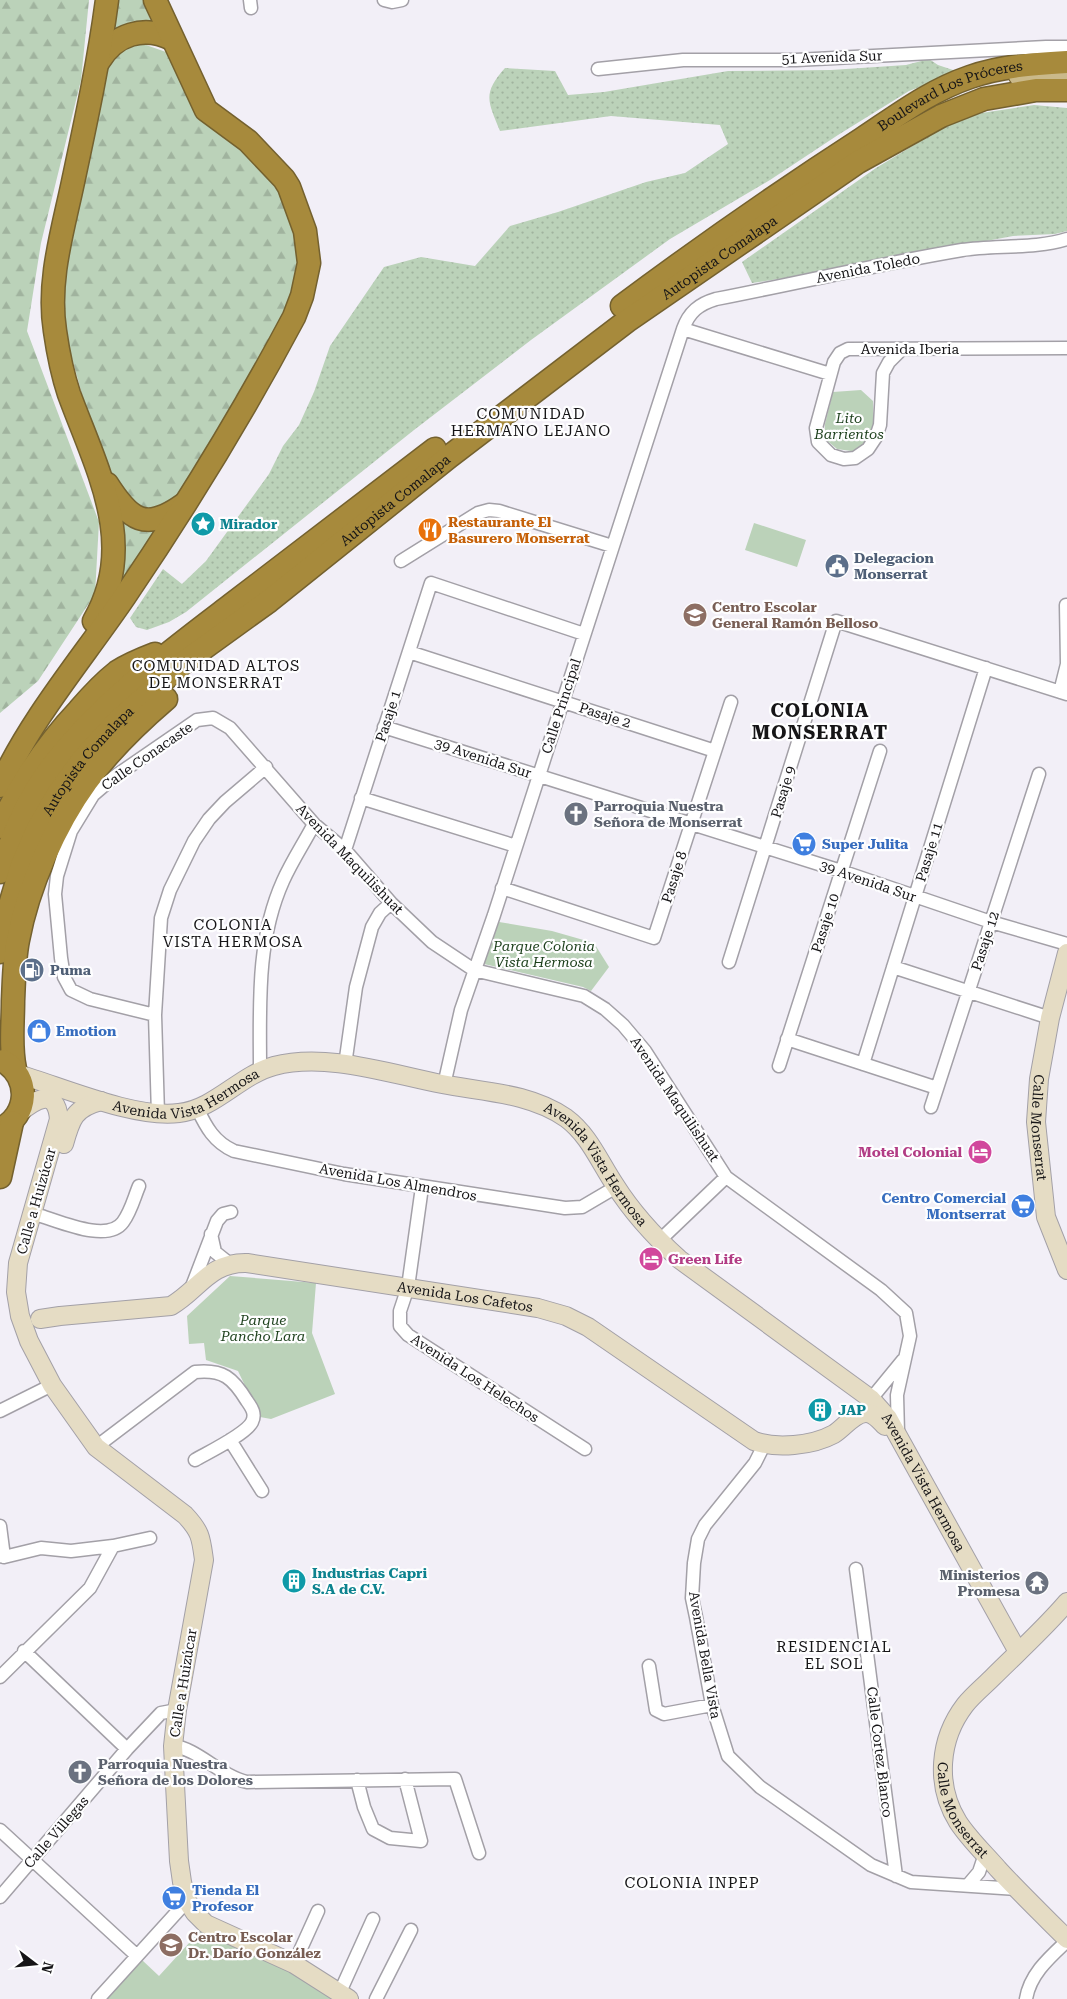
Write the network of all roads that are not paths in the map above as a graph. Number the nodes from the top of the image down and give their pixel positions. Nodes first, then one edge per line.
1 (107, 0) edge
2 (155, 0) edge
3 (384, 0) edge
4 (402, 0) edge
5 (172, 39) junction
6 (1067, 48) edge
7 (99, 61) junction
8 (1067, 62) edge
9 (598, 69) dead end
10 (1067, 75) edge
11 (1067, 90) edge
12 (843, 151) junction
13 (1067, 239) edge
14 (683, 329) junction
15 (1067, 348) edge
16 (902, 349) junction
17 (830, 374) junction
18 (100, 473) junction
19 (188, 501) junction
20 (612, 546) junction
21 (401, 561) dead end
22 (269, 601) junction
23 (1066, 605) dead end
24 (584, 634) junction
25 (180, 644) junction
26 (409, 652) junction
27 (1067, 664) edge
28 (986, 668) junction
29 (1063, 693) edge
30 (562, 702) junction
31 (731, 702) dead end
32 (384, 727) junction
33 (715, 751) junction
34 (880, 751) dead end
35 (0, 760) edge
36 (266, 767) junction
37 (1039, 774) dead end
38 (538, 776) junction
39 (0, 786) edge
40 (361, 798) junction
41 (314, 824) junction
42 (691, 824) junction
43 (0, 827) edge
44 (516, 846) junction
45 (765, 848) junction
46 (345, 850) junction
47 (0, 872) edge
48 (841, 872) junction
49 (502, 888) junction
50 (915, 897) junction
51 (391, 903) junction
52 (991, 922) junction
53 (1067, 944) edge
54 (0, 952) edge
55 (1067, 953) edge
56 (729, 962) dead end
57 (893, 968) junction
58 (474, 970) junction
59 (969, 992) junction
60 (1061, 996) edge
61 (155, 1015) junction
62 (1050, 1018) junction
63 (788, 1039) junction
64 (863, 1064) junction
65 (8, 1065) edge
66 (345, 1065) junction
67 (779, 1066) dead end
68 (260, 1070) junction
69 (444, 1085) junction
70 (937, 1088) junction
71 (101, 1101) junction
72 (197, 1108) junction
73 (931, 1108) dead end
74 (158, 1114) junction
75 (10, 1121) edge
76 (0, 1176) edge
77 (726, 1176) junction
78 (139, 1186) dead end
79 (422, 1187) junction
80 (616, 1187) junction
81 (230, 1212) dead end
82 (41, 1216) junction
83 (211, 1234) junction
84 (659, 1241) junction
85 (230, 1264) junction
86 (1067, 1270) edge
87 (408, 1287) junction
88 (190, 1291) junction
89 (17, 1298) junction
90 (36, 1316) junction
91 (29, 1341) junction
92 (905, 1358) junction
93 (838, 1375) junction
94 (52, 1385) junction
95 (871, 1399) junction
96 (0, 1411) edge
97 (860, 1414) junction
98 (230, 1440) junction
99 (899, 1441) junction
100 (764, 1445) junction
101 (96, 1447) junction
102 (586, 1449) dead end
103 (194, 1460) dead end
104 (262, 1491) dead end
105 (0, 1526) edge
106 (150, 1538) dead end
107 (113, 1546) junction
108 (2, 1556) edge
109 (856, 1569) dead end
110 (1067, 1602) edge
111 (24, 1651) junction
112 (1018, 1652) junction
113 (648, 1666) dead end
114 (0, 1677) edge
115 (712, 1705) junction
116 (177, 1710) junction
117 (173, 1746) junction
118 (127, 1749) junction
119 (357, 1780) junction
120 (405, 1780) junction
121 (0, 1830) edge
122 (479, 1852) dead end
123 (985, 1854) junction
124 (32, 1861) junction
125 (896, 1876) junction
126 (968, 1885) junction
127 (1017, 1889) junction
128 (0, 1896) edge
129 (187, 1901) junction
130 (318, 1911) dead end
131 (373, 1919) dead end
132 (411, 1930) dead end
133 (1067, 1940) edge
134 (136, 1955) junction
135 (294, 1964) junction
136 (345, 1996) edge
137 (98, 1999) edge
138 (376, 1999) edge
139 (1026, 1999) edge

1 - 7 highway
2 - 5 highway
3 - 4 street
5 - 7 highway
5 - 19 highway
6 - 9 street, 51 Avenida Sur
7 - 18 highway
8 - 12 highway, Boulevard Los Próceres
10 - 12 main road
11 - 22 highway, Autopista Comalapa
12 - 25 highway, Autopista Comalapa
13 - 14 street, Avenida Toledo
14 - 17 street
14 - 20 street, Calle Principal
15 - 16 street, Avenida Iberia
16 - 17 street, Avenida Iberia
16 - 17 street, Avenida Iberia
18 - 19 highway
18 - 35 highway
19 - 39 highway
20 - 21 street
20 - 24 street, Calle Principal
22 - 54 highway, Autopista Comalapa
22 - 65 highway
23 - 27 street
24 - 26 street, Pasaje 1
24 - 30 street, Calle Principal
25 - 43 highway
25 - 47 highway, Autopista Comalapa
26 - 30 street, Pasaje 2
26 - 32 street, Pasaje 1
27 - 29 street
28 - 29 street
28 - 45 street, Pasaje 9
28 - 50 street, Pasaje 11
30 - 33 street, Pasaje 2
30 - 38 street, Calle Principal
31 - 33 street, Pasaje 8
32 - 38 street, 39 Avenida Sur
32 - 40 street, Pasaje 1
33 - 42 street, Pasaje 8
34 - 48 street, Pasaje 10
36 - 41 street, Avenida Maquilishuat
36 - 61 street
36 - 61 street, Calle Conacaste
37 - 52 street, Pasaje 12
38 - 42 street, 39 Avenida Sur
38 - 44 street, Calle Principal
40 - 44 street
40 - 46 street, Pasaje 1
41 - 46 street, Avenida Maquilishuat
41 - 68 street
42 - 45 street, 39 Avenida Sur
42 - 49 street, Pasaje 8
44 - 49 street, Calle Principal
45 - 48 street, 39 Avenida Sur
45 - 56 street, Pasaje 9
46 - 51 street, Avenida Maquilishuat
48 - 50 street, 39 Avenida Sur
48 - 63 street, Pasaje 10
49 - 58 street, Calle Principal
50 - 52 street, 39 Avenida Sur
50 - 57 street, Pasaje 11
51 - 58 street, Avenida Maquilishuat
51 - 66 street
52 - 53 street, 39 Avenida Sur
52 - 59 street, Pasaje 12
55 - 60 street, Calle Monserrat
57 - 59 street
57 - 64 street, Pasaje 11
58 - 69 street, Calle Principal
58 - 77 street, Avenida Maquilishuat
59 - 62 street
59 - 70 street, Pasaje 12
60 - 62 street, Calle Monserrat
61 - 74 street
62 - 86 street, Calle Monserrat
63 - 64 street
63 - 67 street, Pasaje 10
64 - 70 street
65 - 71 street, Avenida Vista Hermosa
65 - 75 highway
66 - 68 street, Avenida Vista Hermosa
66 - 69 street, Avenida Vista Hermosa
68 - 72 street, Avenida Vista Hermosa
69 - 80 street, Avenida Vista Hermosa
70 - 73 street, Pasaje 12
71 - 74 street, Avenida Vista Hermosa
71 - 82 street, Calle a Huizúcar
72 - 74 street, Avenida Vista Hermosa
72 - 79 street, Avenida Los Almendros
75 - 76 highway
75 - 89 street, Calle a Huizúcar
77 - 84 street
77 - 92 street, Avenida Maquilishuat
78 - 82 street
79 - 80 street, Avenida Los Almendros
79 - 87 street, Avenida Los Helechos
80 - 84 street, Avenida Vista Hermosa
81 - 83 street
82 - 90 street, Calle a Huizúcar
83 - 85 street
83 - 88 street
84 - 93 street, Avenida Vista Hermosa
85 - 87 street, Avenida Los Cafetos
85 - 88 street, Avenida Los Cafetos
87 - 100 street, Avenida Los Cafetos
87 - 102 street, Avenida Los Helechos
88 - 90 street, Avenida Los Cafetos
89 - 90 street
89 - 91 street, Calle a Huizúcar
90 - 91 street
91 - 94 street, Calle a Huizúcar
92 - 95 street, Avenida Maquilishuat
92 - 99 street, Avenida Maquilishuat
93 - 95 street, Avenida Vista Hermosa
93 - 97 street
94 - 96 street
94 - 101 street, Calle a Huizúcar
95 - 99 street, Avenida Vista Hermosa
97 - 99 street
97 - 100 street
98 - 101 street
98 - 103 street
98 - 104 street
99 - 112 street, Avenida Vista Hermosa
100 - 115 street, Avenida Bella Vista
101 - 116 street, Calle a Huizúcar
105 - 108 street
106 - 107 street
107 - 108 street
107 - 111 street
109 - 125 street, Calle Cortez Blanco
110 - 112 street, Calle Monserrat
111 - 114 street
111 - 118 street
112 - 123 street, Calle Monserrat
113 - 115 street
115 - 125 street, Avenida Bella Vista
116 - 117 street, Calle a Huizúcar
116 - 118 street, Calle Villegas
117 - 119 street
117 - 129 street, Calle a Huizúcar
118 - 124 street, Calle Villegas
119 - 120 street
119 - 120 street
120 - 122 street
121 - 124 street
123 - 126 street
123 - 127 street, Calle Monserrat
124 - 128 street, Calle Villegas
124 - 134 street
125 - 126 street, Avenida Bella Vista
126 - 127 street, Avenida Bella Vista
127 - 133 street, Calle Monserrat
129 - 134 street
129 - 135 street, Calle a Huizúcar
130 - 135 street
131 - 136 street
132 - 138 street
133 - 139 street
134 - 137 street
135 - 136 street, Calle a Huizúcar

